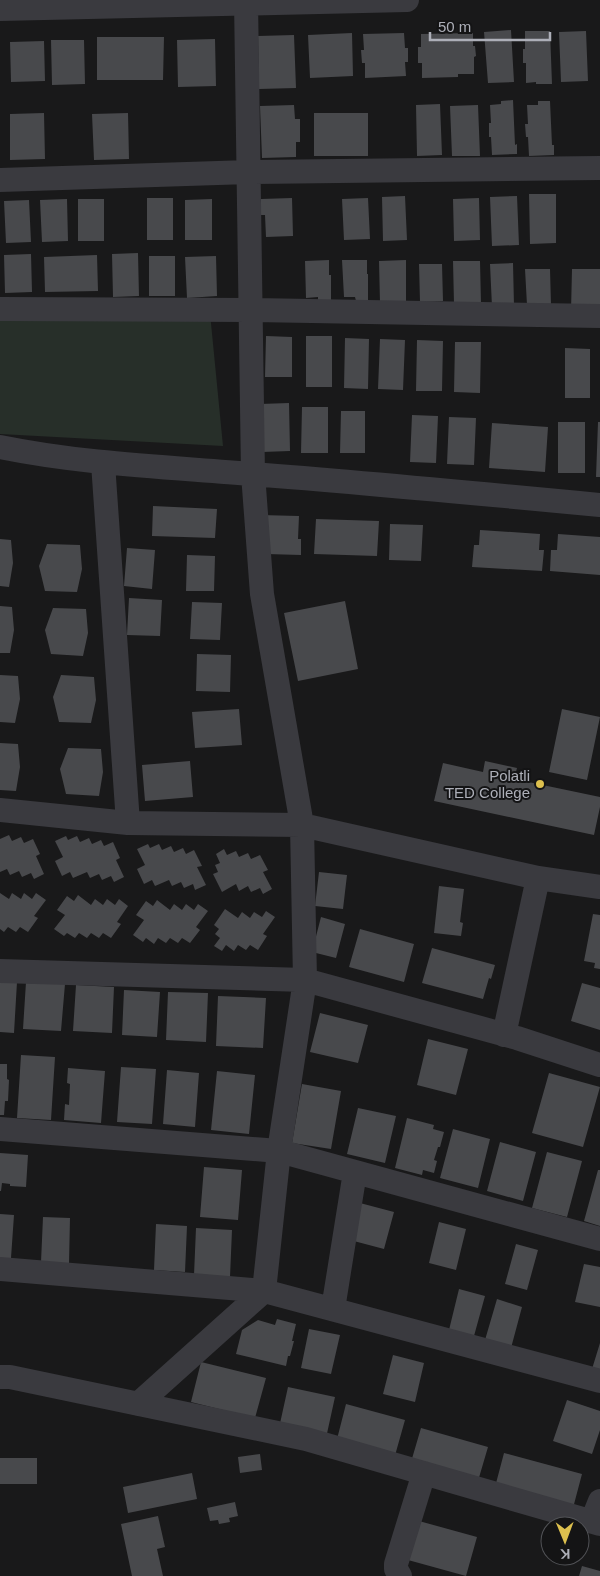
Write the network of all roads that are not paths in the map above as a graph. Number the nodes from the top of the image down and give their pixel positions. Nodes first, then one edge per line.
1 (406, 0) edge
2 (246, 2) edge
3 (0, 9) edge
4 (600, 168) edge
5 (249, 172) junction
6 (0, 180) edge
7 (0, 309) edge
8 (250, 310) junction
9 (600, 316) edge
10 (0, 447) edge
11 (36, 454) junction
12 (0, 456) edge
13 (103, 462) junction
14 (253, 474) junction
15 (600, 505) edge
16 (0, 810) edge
17 (128, 823) junction
18 (302, 825) junction
19 (538, 878) junction
20 (600, 887) edge
21 (0, 972) edge
22 (305, 980) junction
23 (504, 1035) junction
24 (600, 1065) edge
25 (0, 1129) edge
26 (279, 1151) junction
27 (355, 1172) junction
28 (600, 1239) edge
29 (0, 1269) edge
30 (264, 1291) junction
31 (333, 1309) junction
32 (0, 1377) edge
33 (600, 1381) edge
34 (138, 1404) junction
35 (424, 1473) junction
36 (597, 1515) edge
37 (400, 1576) edge

1 - 2 street
2 - 3 street
2 - 5 street
4 - 5 street
5 - 6 street
5 - 8 street
7 - 8 street
8 - 9 street
8 - 14 street
10 - 11 street
11 - 12 street
11 - 13 street
13 - 14 street
13 - 17 street
14 - 15 street
14 - 18 street
16 - 17 street
17 - 18 street
18 - 19 street
18 - 22 street
19 - 20 street
19 - 23 street
21 - 22 street
22 - 23 street
22 - 26 street
23 - 24 street
25 - 26 street
26 - 27 street
26 - 30 street
27 - 28 street
27 - 31 street
29 - 30 street
30 - 31 street
30 - 34 street
31 - 33 street
32 - 34 street
34 - 35 street
35 - 36 street
35 - 37 street

